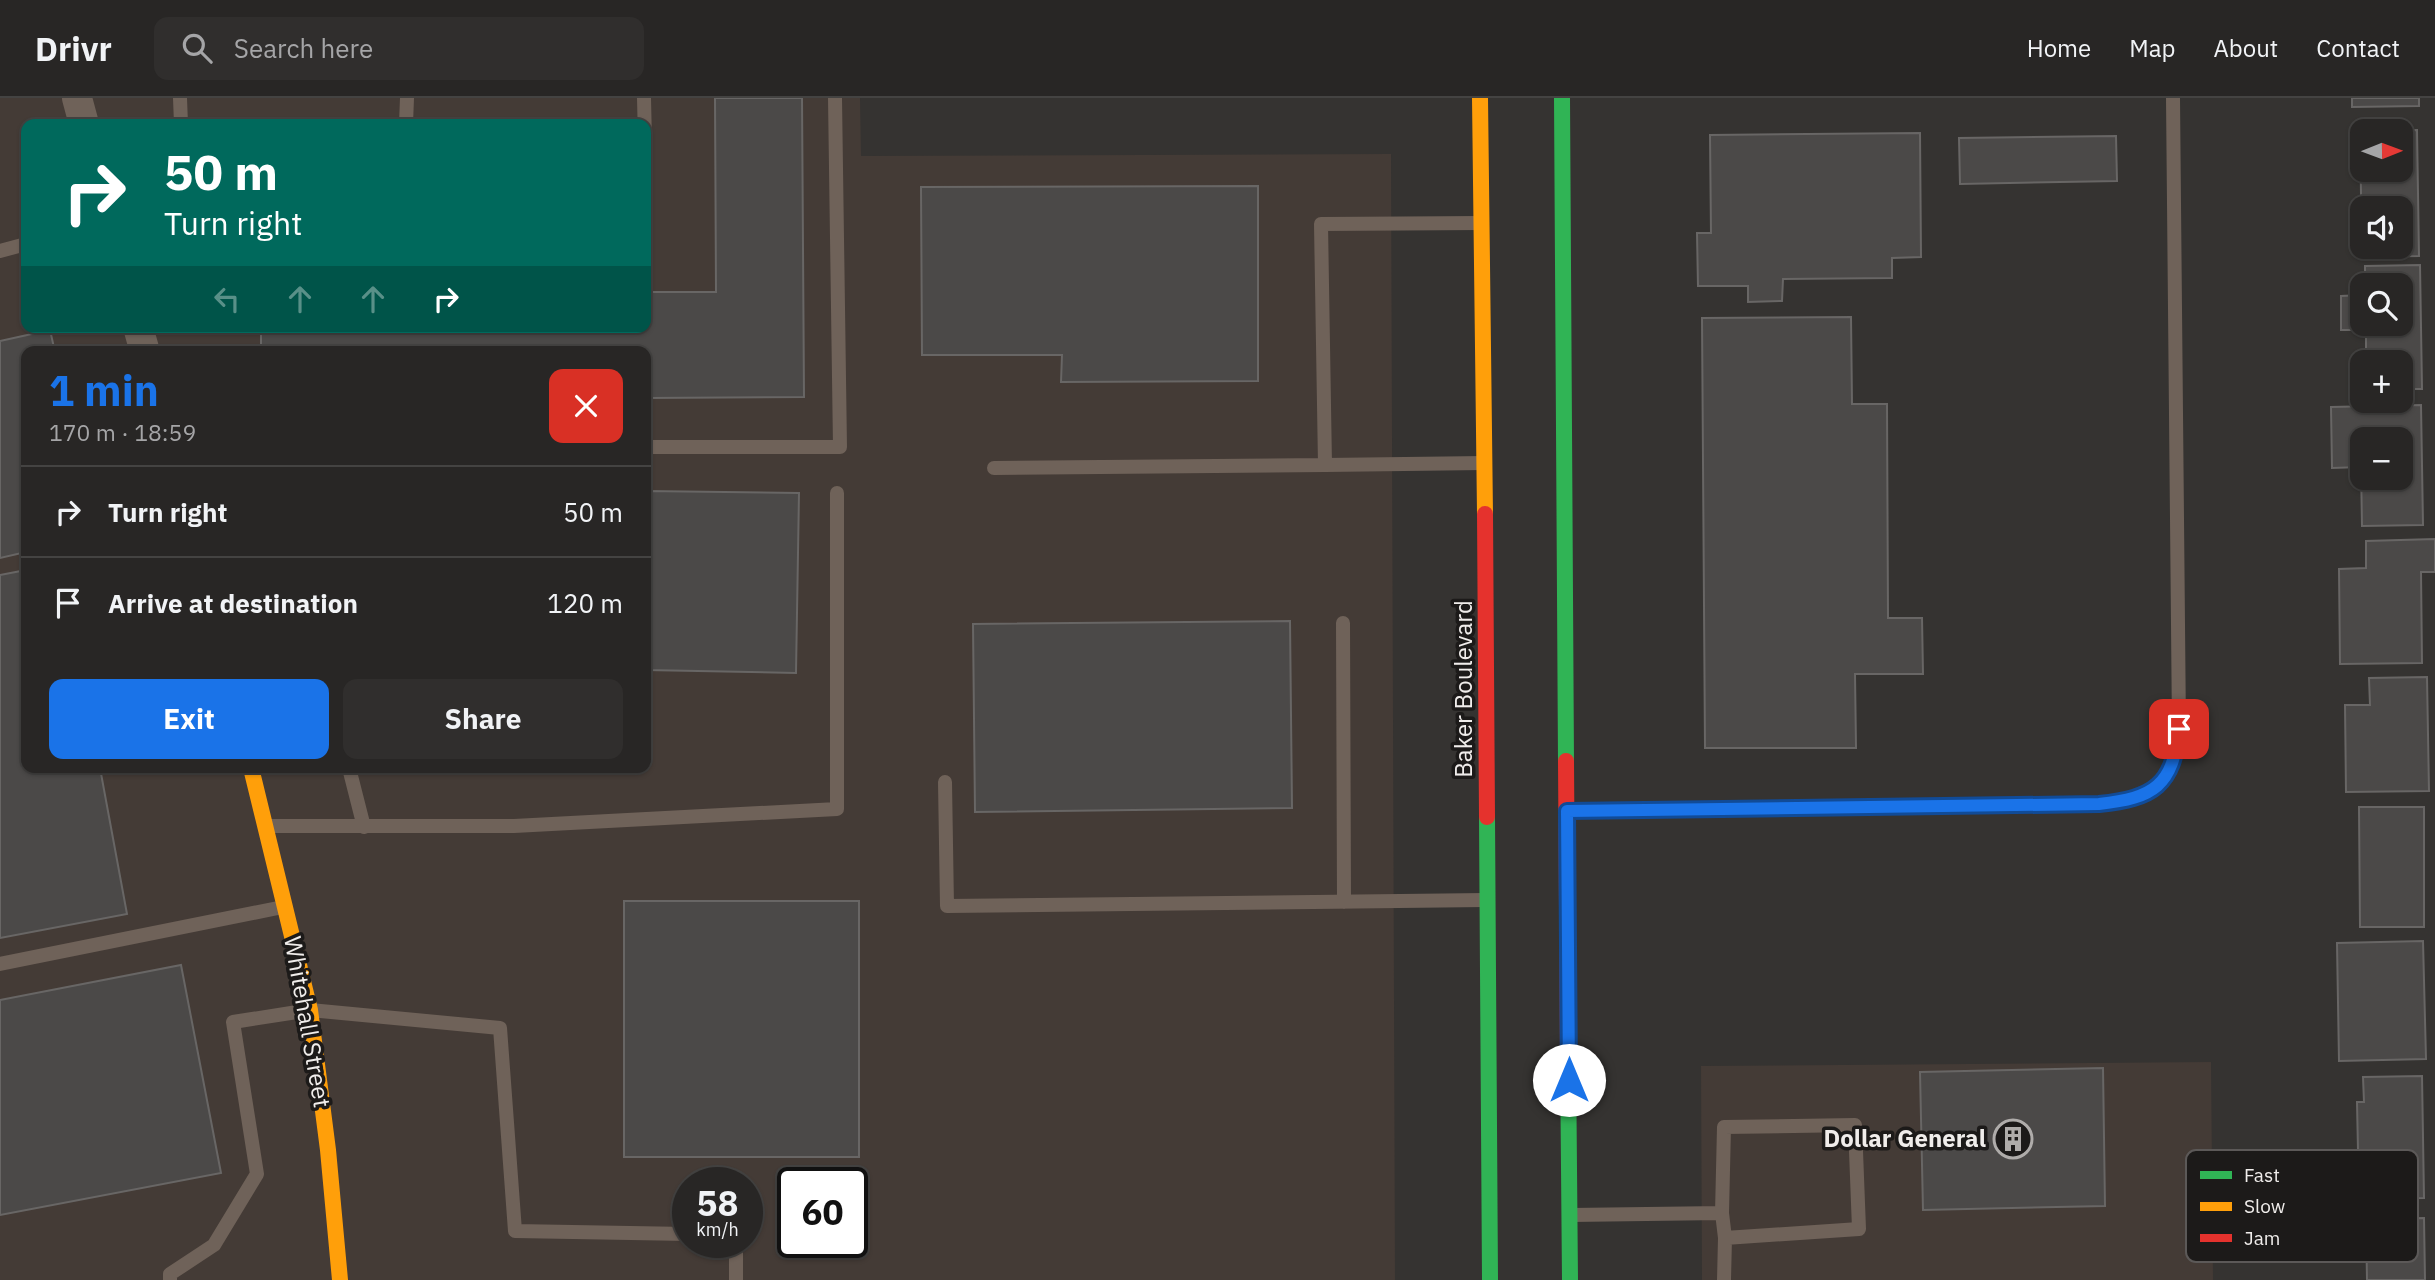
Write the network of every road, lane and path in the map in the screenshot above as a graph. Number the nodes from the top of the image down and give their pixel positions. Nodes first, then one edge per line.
1 (77, 98) edge
2 (180, 98) edge
3 (407, 98) edge
4 (644, 98) edge
5 (835, 98) edge
6 (1480, 98) edge
7 (1562, 98) edge
8 (2173, 98) edge
9 (83, 119) edge
10 (181, 119) edge
11 (406, 119) edge
12 (646, 119) edge
13 (1483, 223) junction
14 (21, 245) edge
15 (0, 251) edge
16 (651, 447) edge
17 (1485, 463) junction
18 (1325, 465) junction
19 (994, 468) dead end
20 (837, 493) dead end
21 (1343, 623) dead end
22 (252, 773) edge
23 (350, 773) edge
24 (945, 782) dead end
25 (1567, 811) junction
26 (265, 826) junction
27 (364, 827) junction
28 (1488, 900) junction
29 (1344, 901) junction
30 (285, 906) junction
31 (0, 964) edge
32 (310, 1010) junction
33 (1722, 1213) junction
34 (1570, 1215) junction
35 (672, 1234) edge
36 (1725, 1238) junction
37 (736, 1258) edge
38 (170, 1280) edge
39 (340, 1280) edge
40 (736, 1280) edge
41 (1490, 1280) edge
42 (1570, 1280) edge
43 (1724, 1280) edge

1 - 9 street
2 - 10 lane
3 - 11 lane
4 - 12 lane
5 - 16 lane
6 - 13 main road, Baker Boulevard
7 - 25 main road
8 - 25 lane
13 - 17 main road, Baker Boulevard
13 - 18 lane
14 - 15 lane
17 - 18 lane
17 - 28 main road, Baker Boulevard
18 - 19 lane
20 - 27 lane
21 - 29 lane
22 - 26 main road, Whitehall Street
23 - 27 lane
24 - 29 lane
25 - 34 main road
26 - 27 lane
26 - 30 main road, Whitehall Street
28 - 29 lane
28 - 41 main road, Baker Boulevard
30 - 31 lane
30 - 32 main road, Whitehall Street
32 - 35 lane
32 - 38 lane
32 - 39 main road, Whitehall Street
33 - 34 lane
33 - 36 lane
33 - 36 lane
34 - 42 main road
36 - 43 lane
37 - 40 lane

